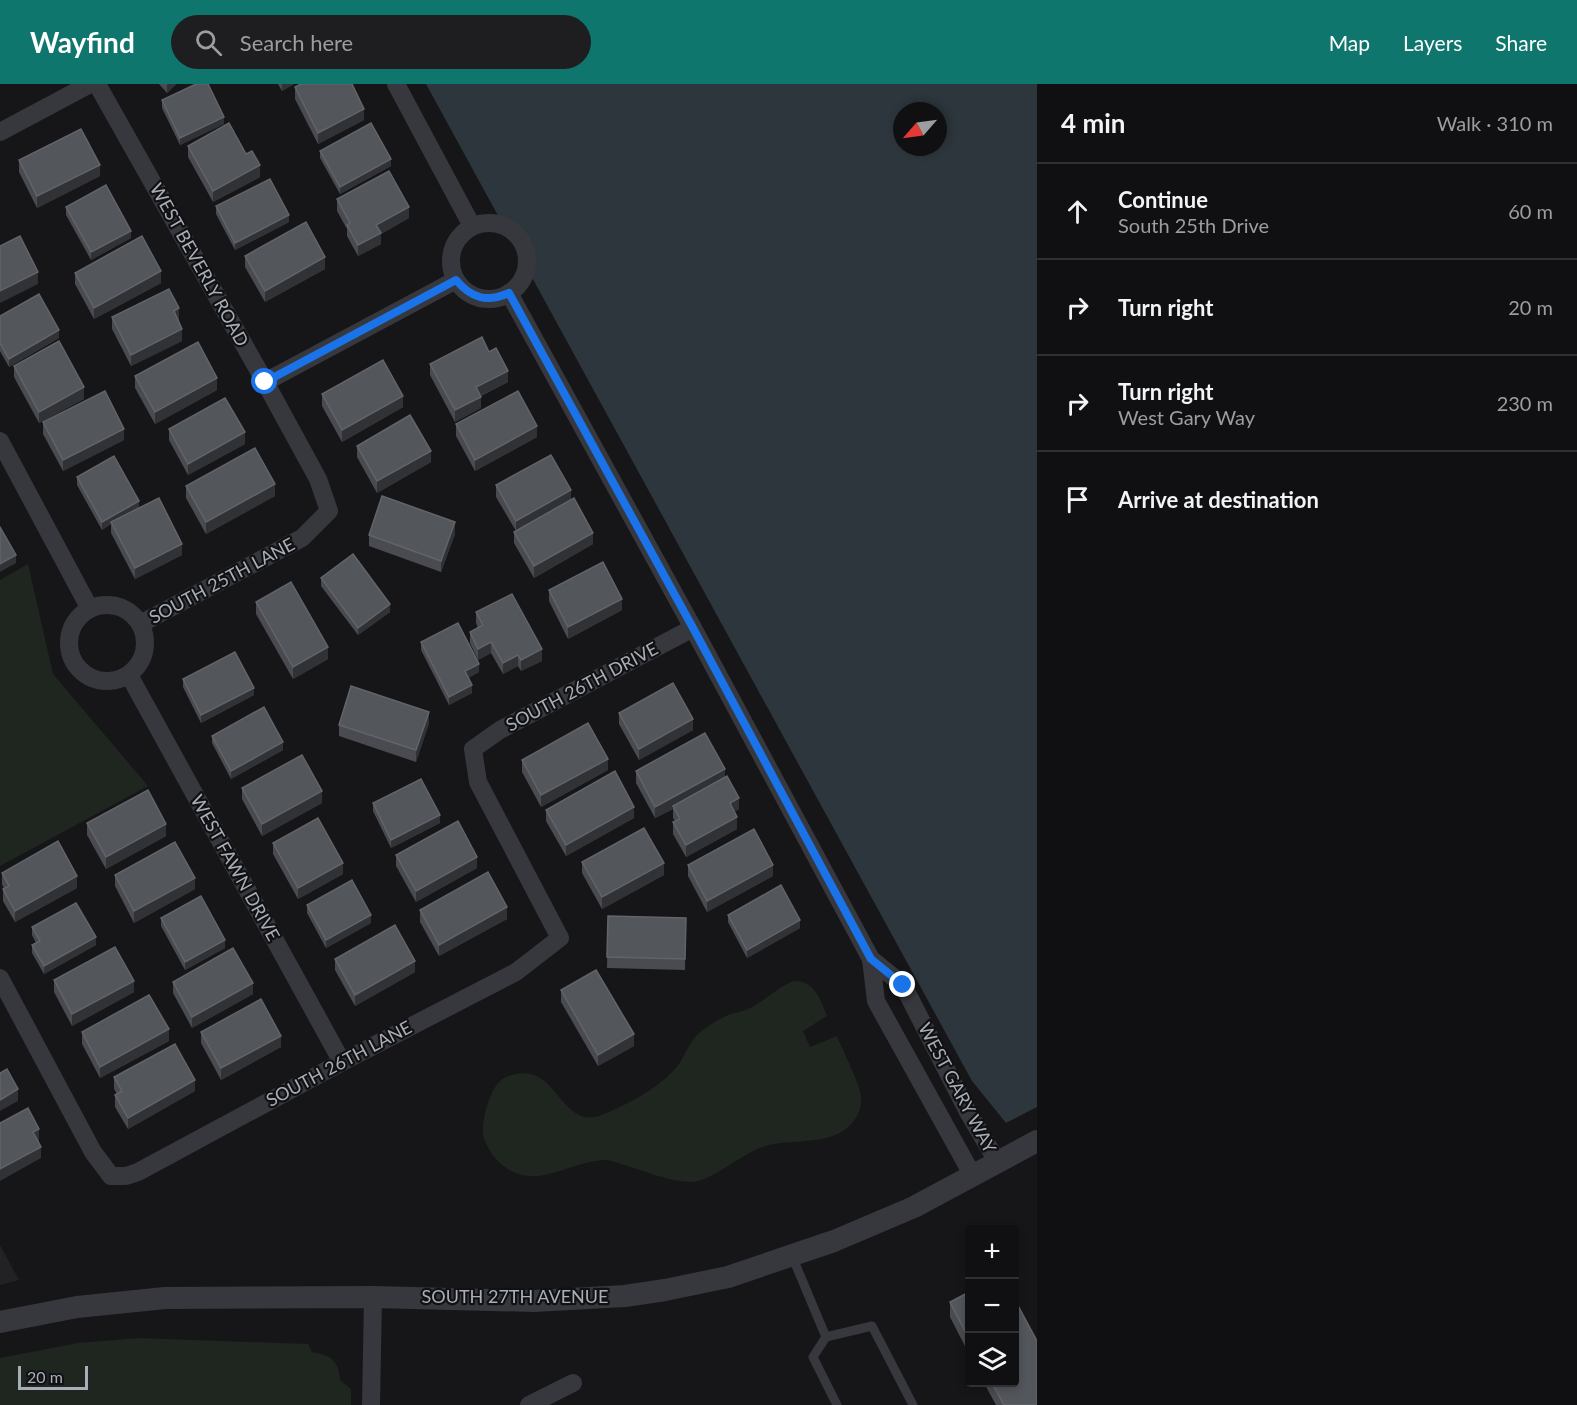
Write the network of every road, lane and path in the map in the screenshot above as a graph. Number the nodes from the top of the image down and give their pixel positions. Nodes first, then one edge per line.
1 (90, 84) edge
2 (97, 84) edge
3 (396, 84) edge
4 (0, 132) edge
5 (472, 226) junction
6 (456, 280) junction
7 (509, 293) junction
8 (265, 382) junction
9 (0, 441) edge
10 (329, 512) joint
11 (90, 609) junction
12 (140, 624) junction
13 (693, 628) junction
14 (129, 675) junction
15 (560, 938) joint
16 (871, 959) junction
17 (0, 978) edge
18 (342, 1062) junction
19 (1037, 1142) edge
20 (998, 1163) junction
21 (973, 1176) junction
22 (792, 1256) junction
23 (373, 1297) junction
24 (0, 1322) edge
25 (826, 1337) junction
26 (573, 1383) dead end
27 (371, 1405) edge
28 (529, 1405) edge
29 (837, 1405) edge
30 (913, 1405) edge

1 - 4 street
2 - 8 street, WEST BEVERLY ROAD
3 - 5 street
5 - 6 street
5 - 7 street
6 - 7 street
6 - 8 street
7 - 13 street, WEST GARY WAY
8 - 10 street, WEST BEVERLY ROAD
9 - 11 street
10 - 12 street, SOUTH 25TH LANE
11 - 12 street
11 - 14 street
12 - 14 street
13 - 15 street, SOUTH 26TH DRIVE
13 - 16 street, WEST GARY WAY
14 - 18 street, WEST FAWN DRIVE
15 - 18 street, SOUTH 26TH LANE
16 - 20 street, WEST GARY WAY
16 - 21 street, WEST GARY WAY
17 - 18 street, SOUTH 26TH LANE
19 - 20 street, SOUTH 27TH AVENUE
20 - 21 street, SOUTH 27TH AVENUE
21 - 22 street, SOUTH 27TH AVENUE
22 - 23 street, SOUTH 27TH AVENUE
22 - 25 lane
23 - 24 street, SOUTH 27TH AVENUE
23 - 27 street
25 - 29 lane
25 - 30 lane
26 - 28 street

